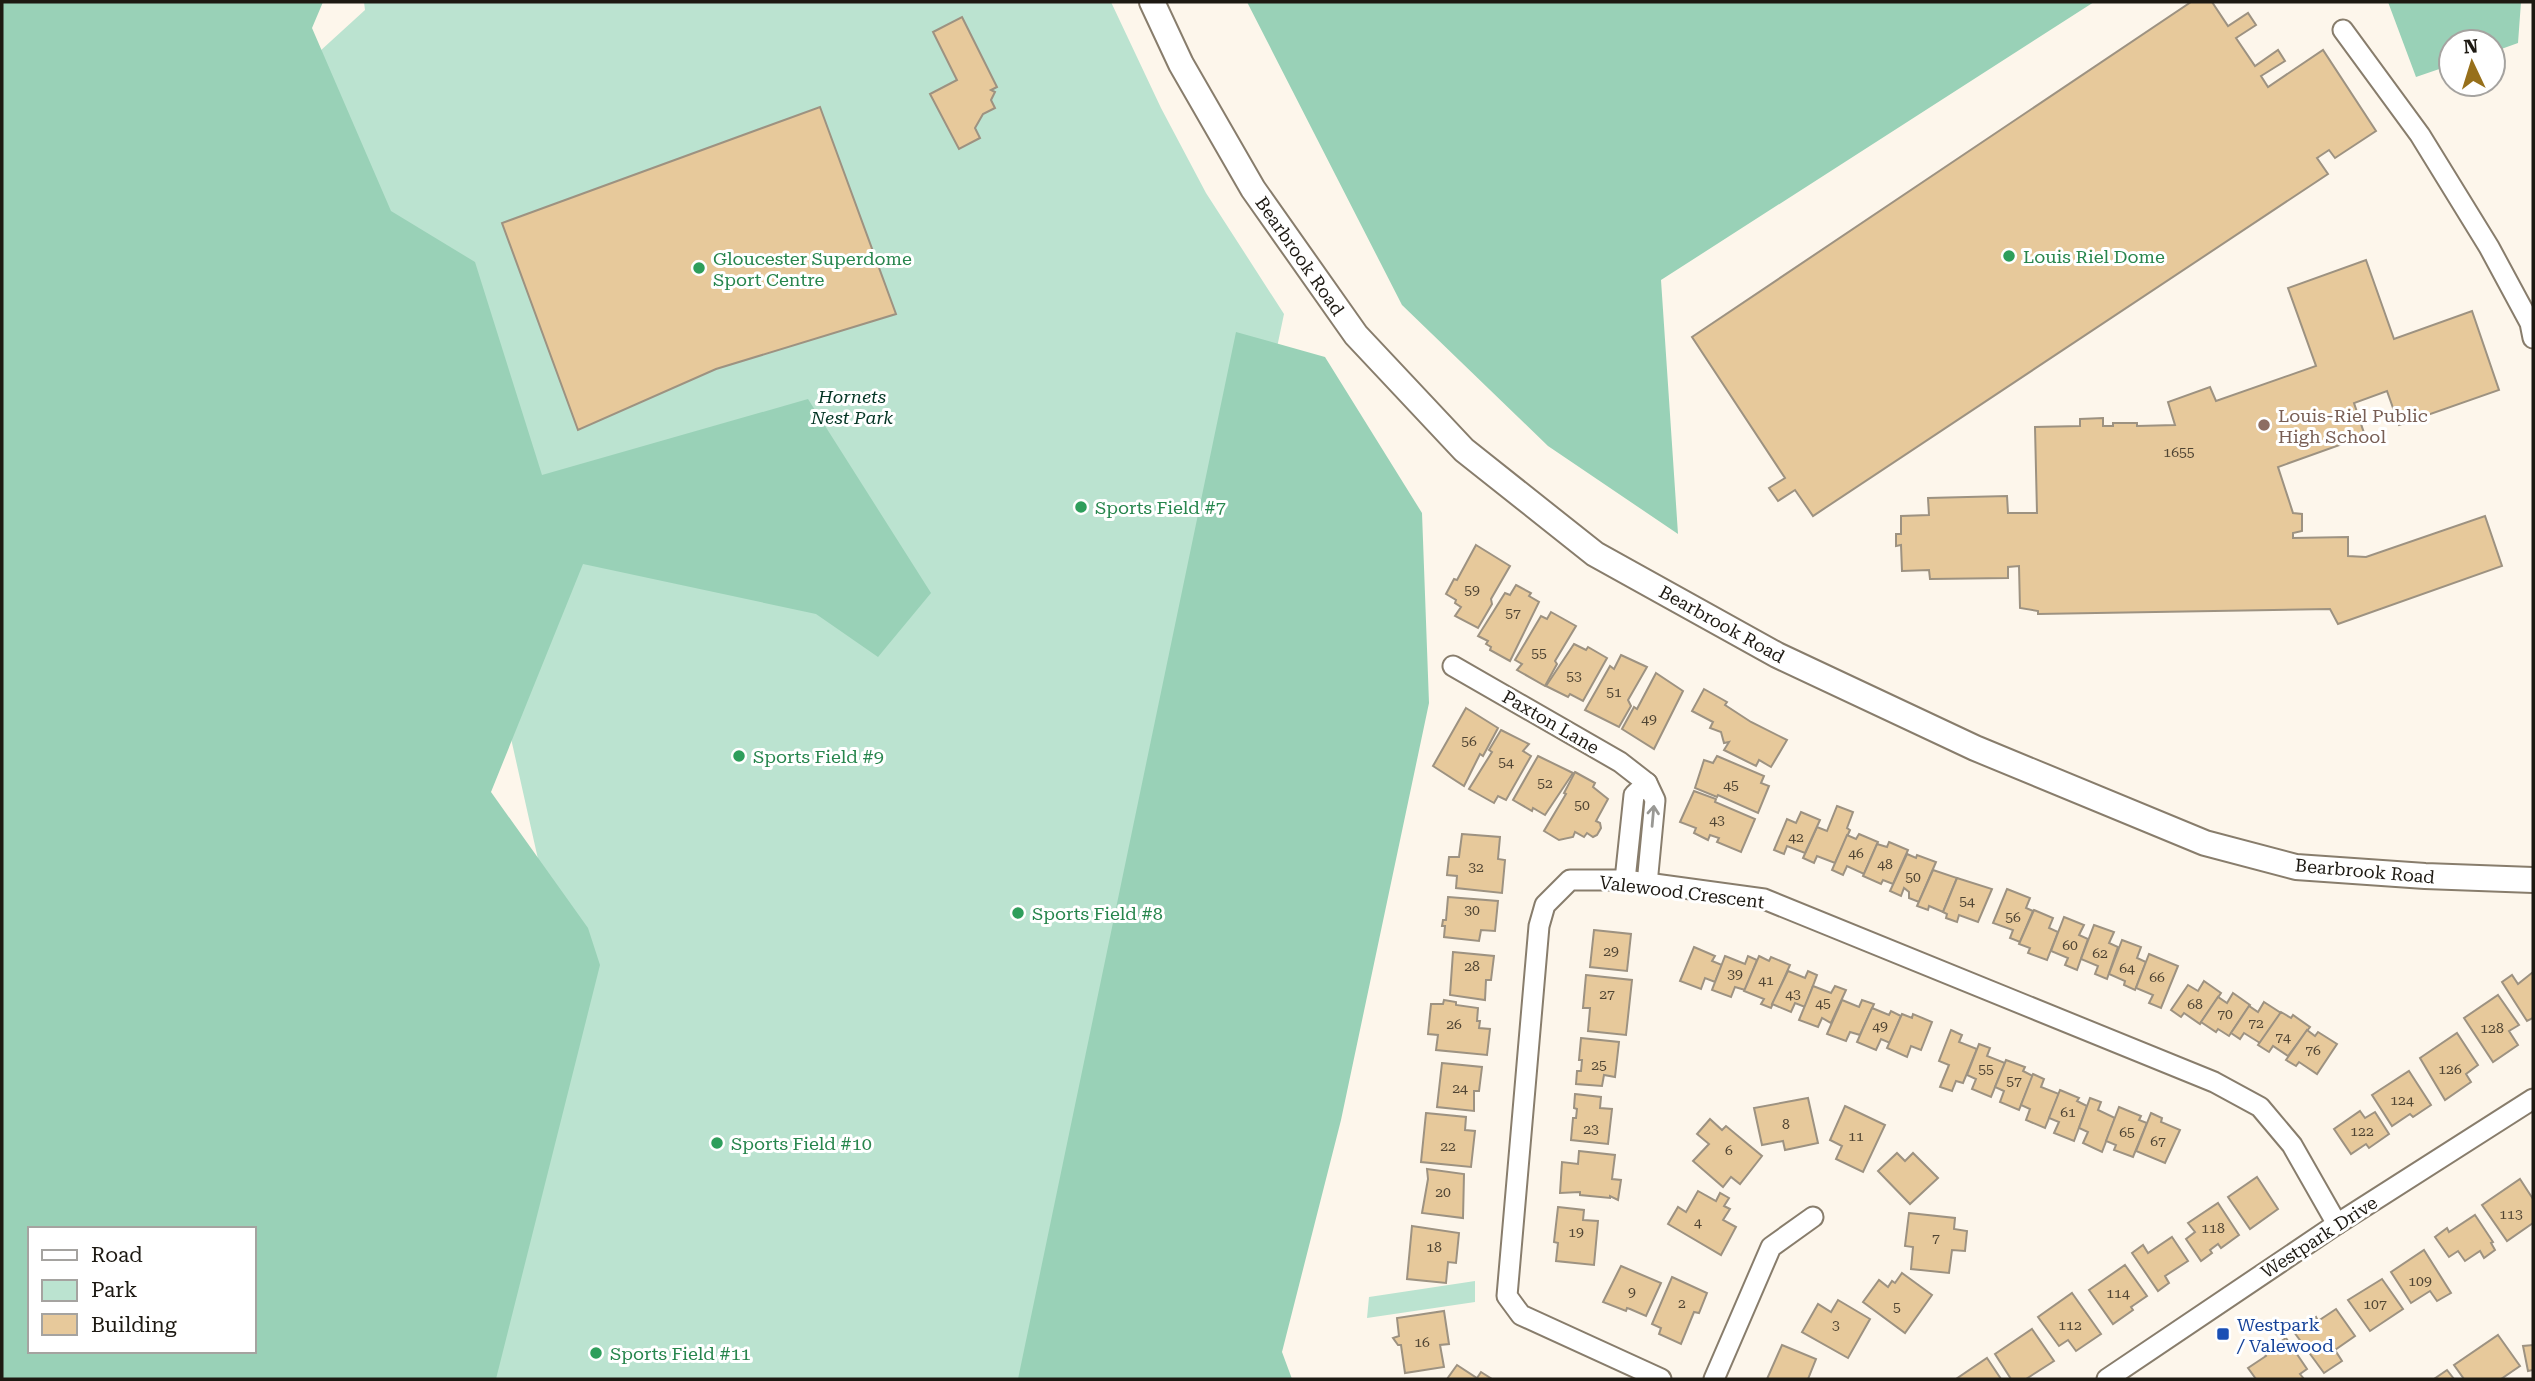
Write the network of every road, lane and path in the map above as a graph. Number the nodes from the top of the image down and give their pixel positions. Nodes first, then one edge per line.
1 (1152, 2) edge
2 (2343, 30) dead end
3 (2533, 338) edge
4 (1453, 666) dead end
5 (1647, 783) junction
6 (1625, 880) junction
7 (2533, 880) edge
8 (1647, 884) junction
9 (2533, 1099) edge
10 (1813, 1217) dead end
11 (2337, 1224) junction
12 (1661, 1379) edge
13 (1714, 1379) edge
14 (2107, 1379) edge

1 - 7 street, Bearbrook Road
2 - 3 street
4 - 5 street, Paxton Lane
5 - 6 street
8 -> 5 street
6 - 8 street, Valewood Crescent
6 - 12 street, Valewood Crescent
8 - 11 street, Valewood Crescent
9 - 11 street, Westpark Drive
10 - 13 street
11 - 14 street, Westpark Drive

